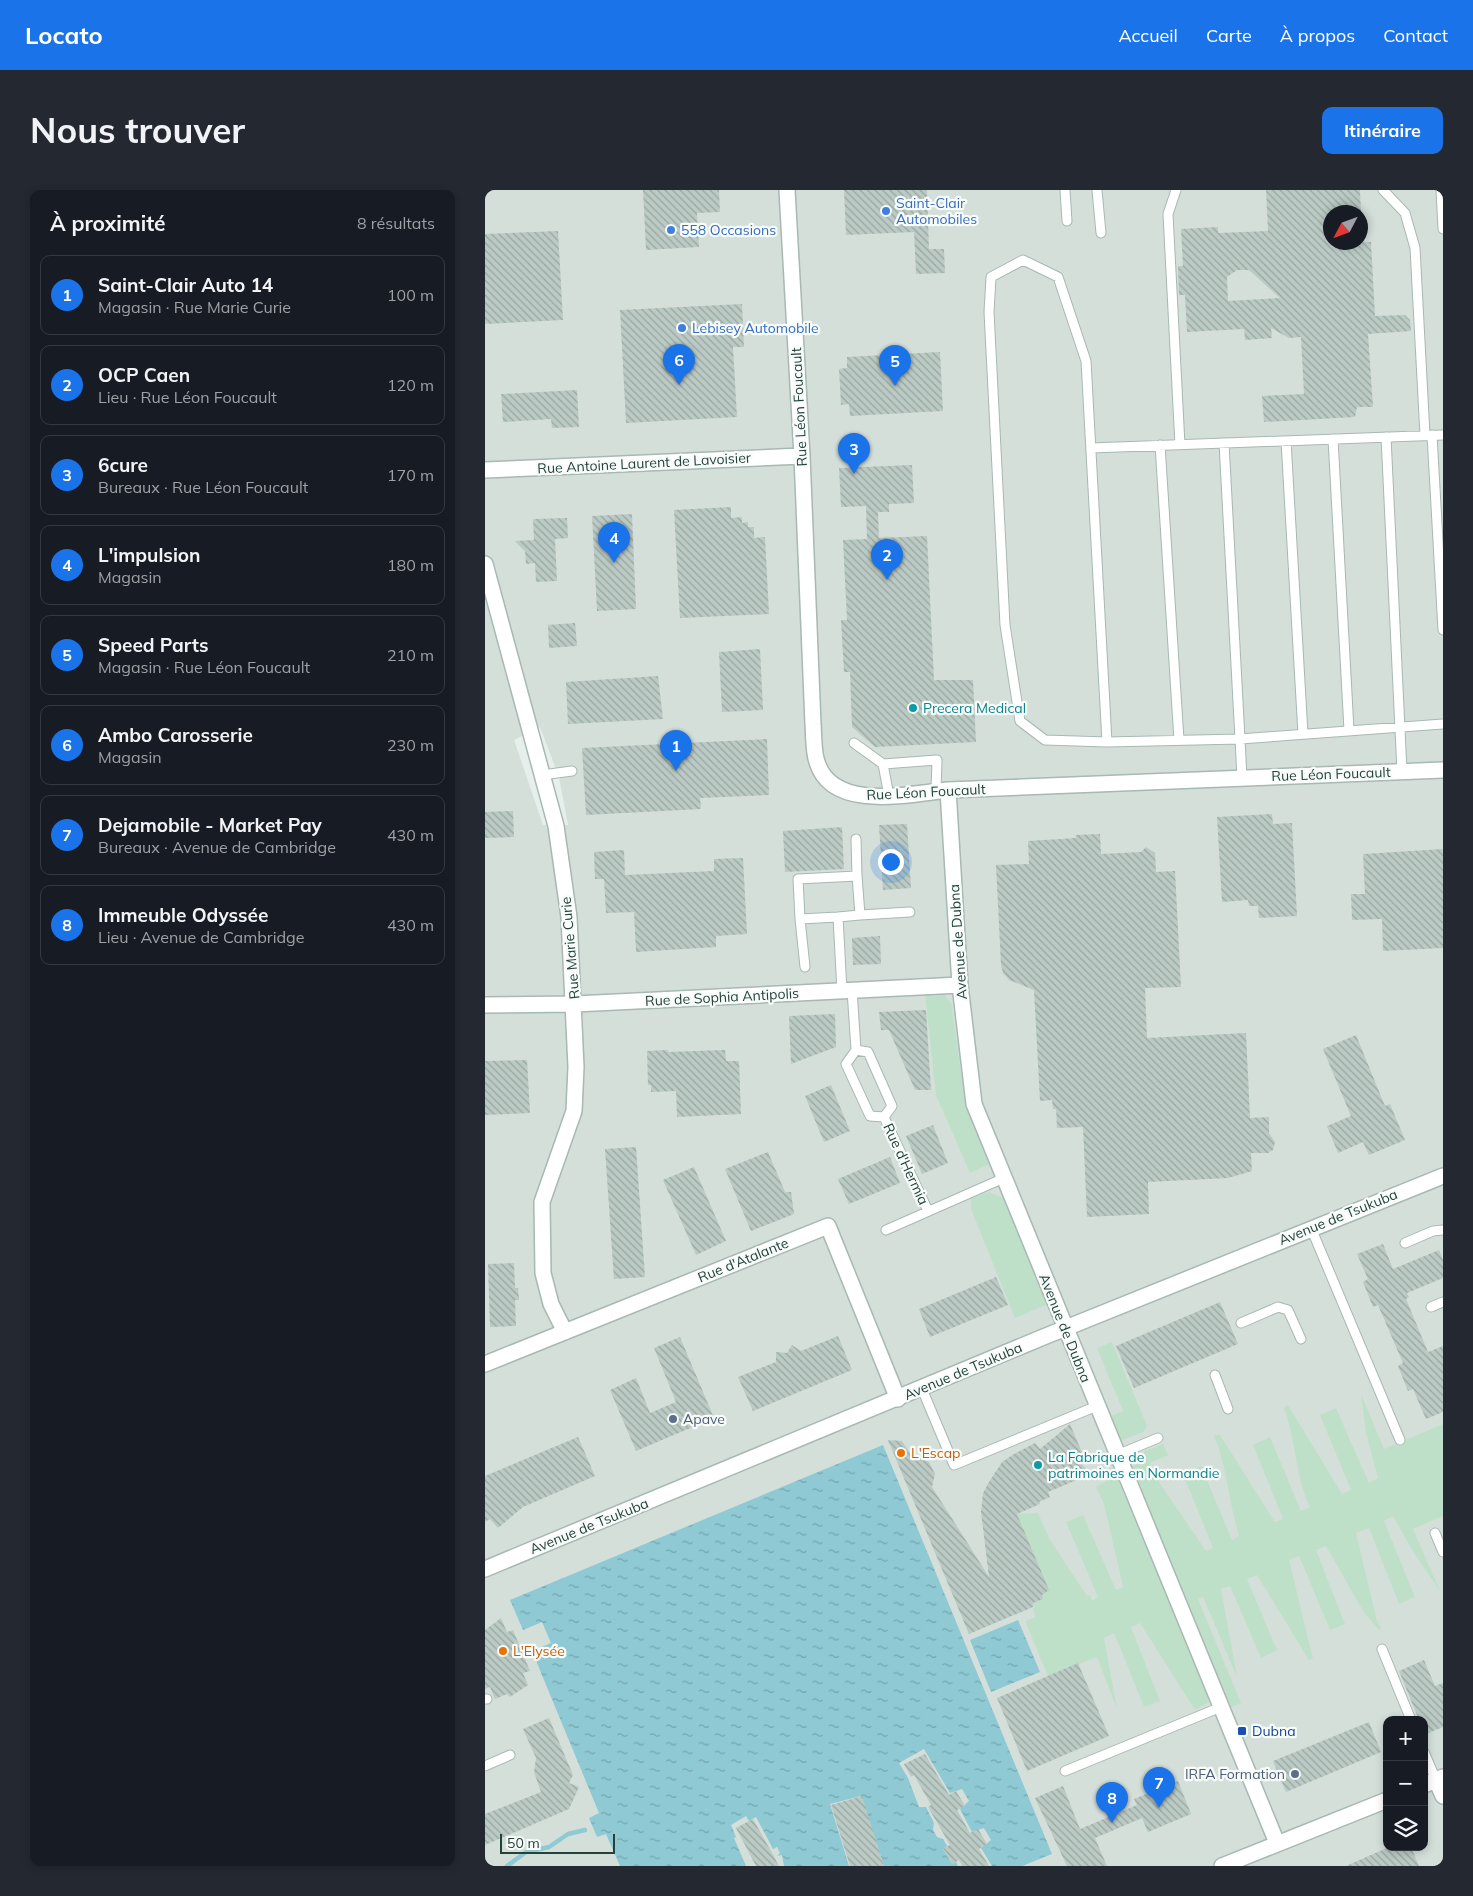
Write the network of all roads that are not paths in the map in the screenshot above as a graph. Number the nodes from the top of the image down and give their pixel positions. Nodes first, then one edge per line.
1 (787, 190) edge
2 (1065, 190) edge
3 (1097, 190) edge
4 (1176, 190) edge
5 (1383, 190) edge
6 (1441, 190) edge
7 (1067, 221) dead end
8 (1443, 229) edge
9 (1101, 233) dead end
10 (1429, 435) junction
11 (1443, 435) edge
12 (1386, 437) junction
13 (1333, 439) junction
14 (1286, 441) junction
15 (1224, 443) junction
16 (1180, 444) junction
17 (1160, 445) junction
18 (1091, 448) junction
19 (802, 456) junction
20 (485, 470) edge
21 (485, 564) edge
22 (1443, 630) edge
23 (1443, 724) edge
24 (1400, 726) junction
25 (1349, 730) junction
26 (1303, 734) junction
27 (1240, 739) junction
28 (1179, 740) junction
29 (1107, 742) junction
30 (854, 743) dead end
31 (883, 764) junction
32 (1443, 770) edge
33 (572, 771) dead end
34 (1402, 771) junction
35 (542, 775) junction
36 (1242, 778) junction
37 (942, 791) junction
38 (889, 796) junction
39 (856, 839) dead end
40 (857, 876) junction
41 (910, 912) dead end
42 (860, 915) junction
43 (838, 917) junction
44 (800, 920) junction
45 (805, 968) dead end
46 (960, 985) junction
47 (847, 990) junction
48 (575, 1004) junction
49 (485, 1005) edge
50 (856, 1050) junction
51 (884, 1117) junction
52 (1443, 1176) edge
53 (1004, 1178) junction
54 (928, 1211) junction
55 (1311, 1228) junction
56 (887, 1230) dead end
57 (1443, 1230) edge
58 (1405, 1243) dead end
59 (1443, 1302) edge
60 (1431, 1307) dead end
61 (1241, 1324) dead end
62 (1065, 1328) junction
63 (565, 1332) junction
64 (1301, 1340) dead end
65 (485, 1364) edge
66 (1215, 1375) dead end
67 (922, 1389) junction
68 (898, 1399) junction
69 (1097, 1406) junction
70 (1228, 1409) dead end
71 (1158, 1438) dead end
72 (1400, 1440) dead end
73 (1117, 1455) junction
74 (1435, 1533) dead end
75 (1443, 1552) edge
76 (485, 1569) edge
77 (1382, 1649) dead end
78 (1221, 1707) junction
79 (1409, 1716) edge
80 (510, 1755) dead end
81 (1427, 1761) edge
82 (485, 1766) edge
83 (1065, 1772) dead end
84 (1434, 1781) edge
85 (1443, 1796) edge
86 (1383, 1802) edge
87 (1277, 1843) junction
88 (1226, 1865) edge

1 - 19 street, Rue Léon Foucault
2 - 7 lane
3 - 9 lane
4 - 16 lane
5 - 10 lane
6 - 8 lane
10 - 11 lane
10 - 12 lane
10 - 22 lane
12 - 13 lane
12 - 24 lane
13 - 14 lane
13 - 25 lane
14 - 15 lane
14 - 26 lane
15 - 16 lane
15 - 27 lane
16 - 17 lane
17 - 18 lane
17 - 28 lane
18 - 29 lane
18 - 29 lane
19 - 20 street, Rue Antoine Laurent de Lavoisier
19 - 38 street, Rue Léon Foucault
21 - 35 street, Rue Marie Curie
23 - 24 lane
24 - 25 lane
24 - 34 lane
25 - 26 lane
26 - 27 lane
27 - 28 lane
27 - 36 lane
28 - 29 lane
30 - 31 lane
31 - 37 lane
31 - 38 lane
32 - 34 street, Rue Léon Foucault
33 - 35 lane
34 - 36 street, Rue Léon Foucault
35 - 48 street, Rue Marie Curie
36 - 37 street, Rue Léon Foucault
37 - 38 street, Rue Léon Foucault
37 - 46 street, Avenue de Dubna
39 - 40 lane
40 - 42 lane
40 - 44 lane
41 - 42 lane
42 - 43 lane
43 - 44 lane
43 - 47 lane, Rue d'Hermia
44 - 45 lane
46 - 47 street, Rue de Sophia Antipolis
46 - 53 street, Avenue de Dubna
47 - 48 street, Rue de Sophia Antipolis
47 - 50 lane, Rue d'Hermia
48 - 49 street, Rue de Sophia Antipolis
48 - 63 street, Rue Marie Curie
50 - 51 lane, Rue d'Hermia
50 - 51 lane, Rue d'Hermia
51 - 54 lane, Rue d'Hermia
52 - 55 street, Avenue de Tsukuba
53 - 54 lane
53 - 62 street, Avenue de Dubna
54 - 56 lane
55 - 62 street, Avenue de Tsukuba
55 - 72 lane
57 - 58 lane
59 - 60 lane
61 - 64 lane
62 - 67 street, Avenue de Tsukuba
62 - 69 street, Avenue de Dubna
63 - 65 street, Rue d'Atalante
63 - 68 street, Rue d'Atalante
66 - 70 lane
67 - 68 street, Avenue de Tsukuba
67 - 69 lane
68 - 76 street, Avenue de Tsukuba
69 - 73 street, Avenue de Dubna
71 - 73 lane
73 - 78 street, Avenue de Dubna
74 - 75 lane
77 - 79 lane
78 - 83 lane
78 - 87 street, Avenue de Dubna
80 - 82 lane
81 - 84 lane
84 - 85 street
86 - 87 street
87 - 88 street

